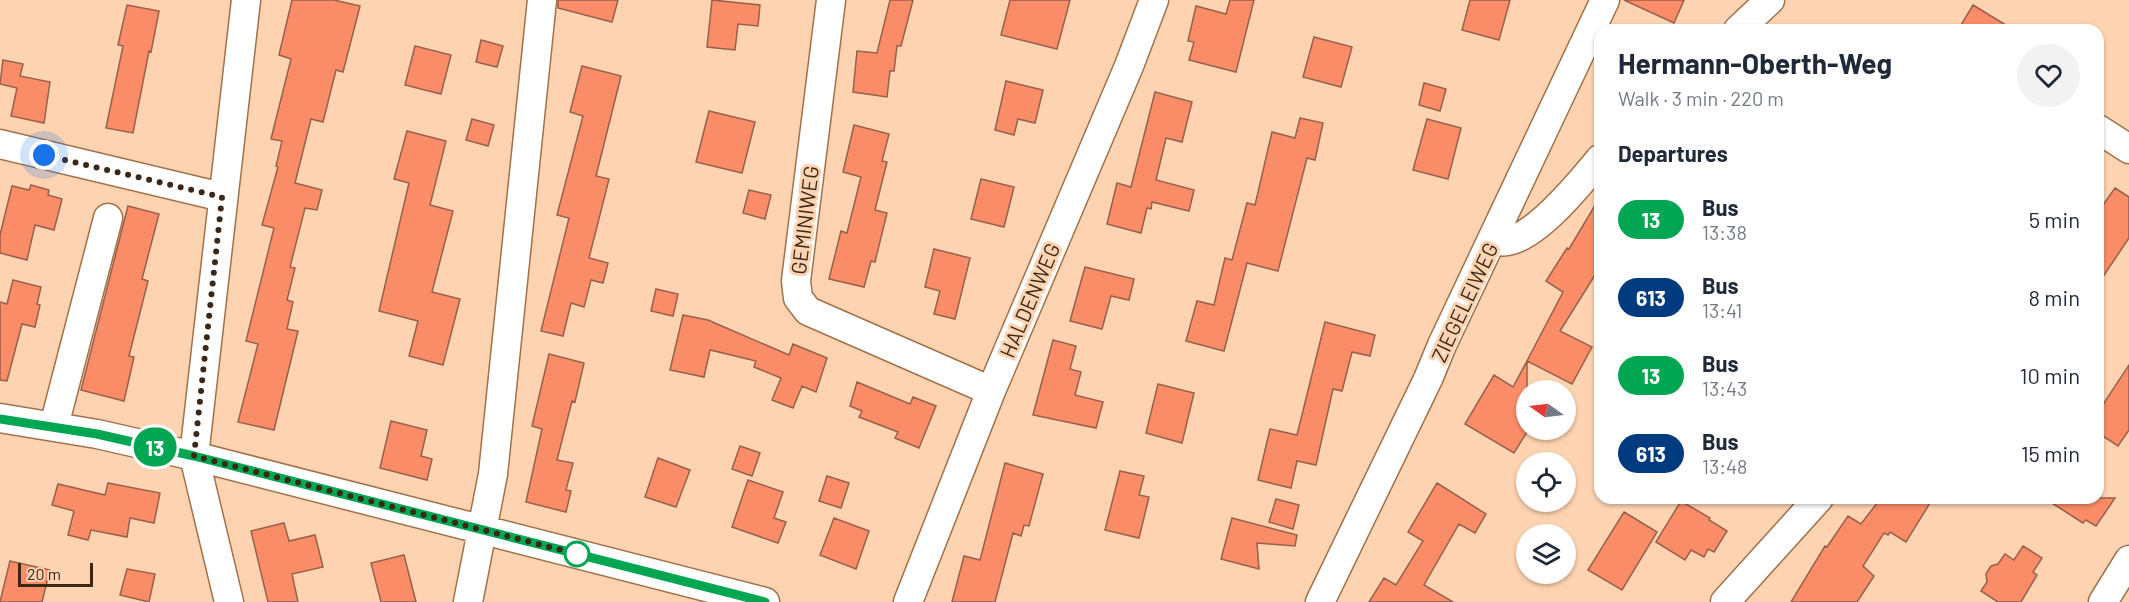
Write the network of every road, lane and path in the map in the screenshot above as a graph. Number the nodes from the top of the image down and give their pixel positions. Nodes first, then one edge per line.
1 (246, 0) edge
2 (542, 0) edge
3 (831, 0) edge
4 (1154, 0) edge
5 (1605, 0) edge
6 (1770, 0) edge
7 (1744, 24) edge
8 (2104, 134) edge
9 (0, 144) edge
10 (2129, 149) edge
11 (1594, 166) edge
12 (222, 197) junction
13 (108, 218) dead end
14 (1493, 240) junction
15 (991, 391) junction
16 (0, 418) edge
17 (54, 426) junction
18 (194, 456) junction
19 (1814, 504) edge
20 (481, 529) junction
21 (2129, 560) edge
22 (229, 602) edge
23 (468, 602) edge
24 (765, 602) edge
25 (908, 602) edge
26 (1320, 602) edge
27 (1725, 602) edge
28 (2103, 602) edge

1 - 12 street
2 - 20 street
3 - 15 street, GEMINIWEG
4 - 15 street, HALDENWEG
5 - 14 street, ZIEGELEIWEG
6 - 7 street
8 - 10 street
9 - 12 street
11 - 14 street
12 - 18 street
13 - 17 street
14 - 26 street, ZIEGELEIWEG
15 - 25 street, HALDENWEG
16 - 17 street
17 - 18 street
18 - 20 street
18 - 22 street
19 - 27 street
20 - 23 street
20 - 24 street
21 - 28 street

